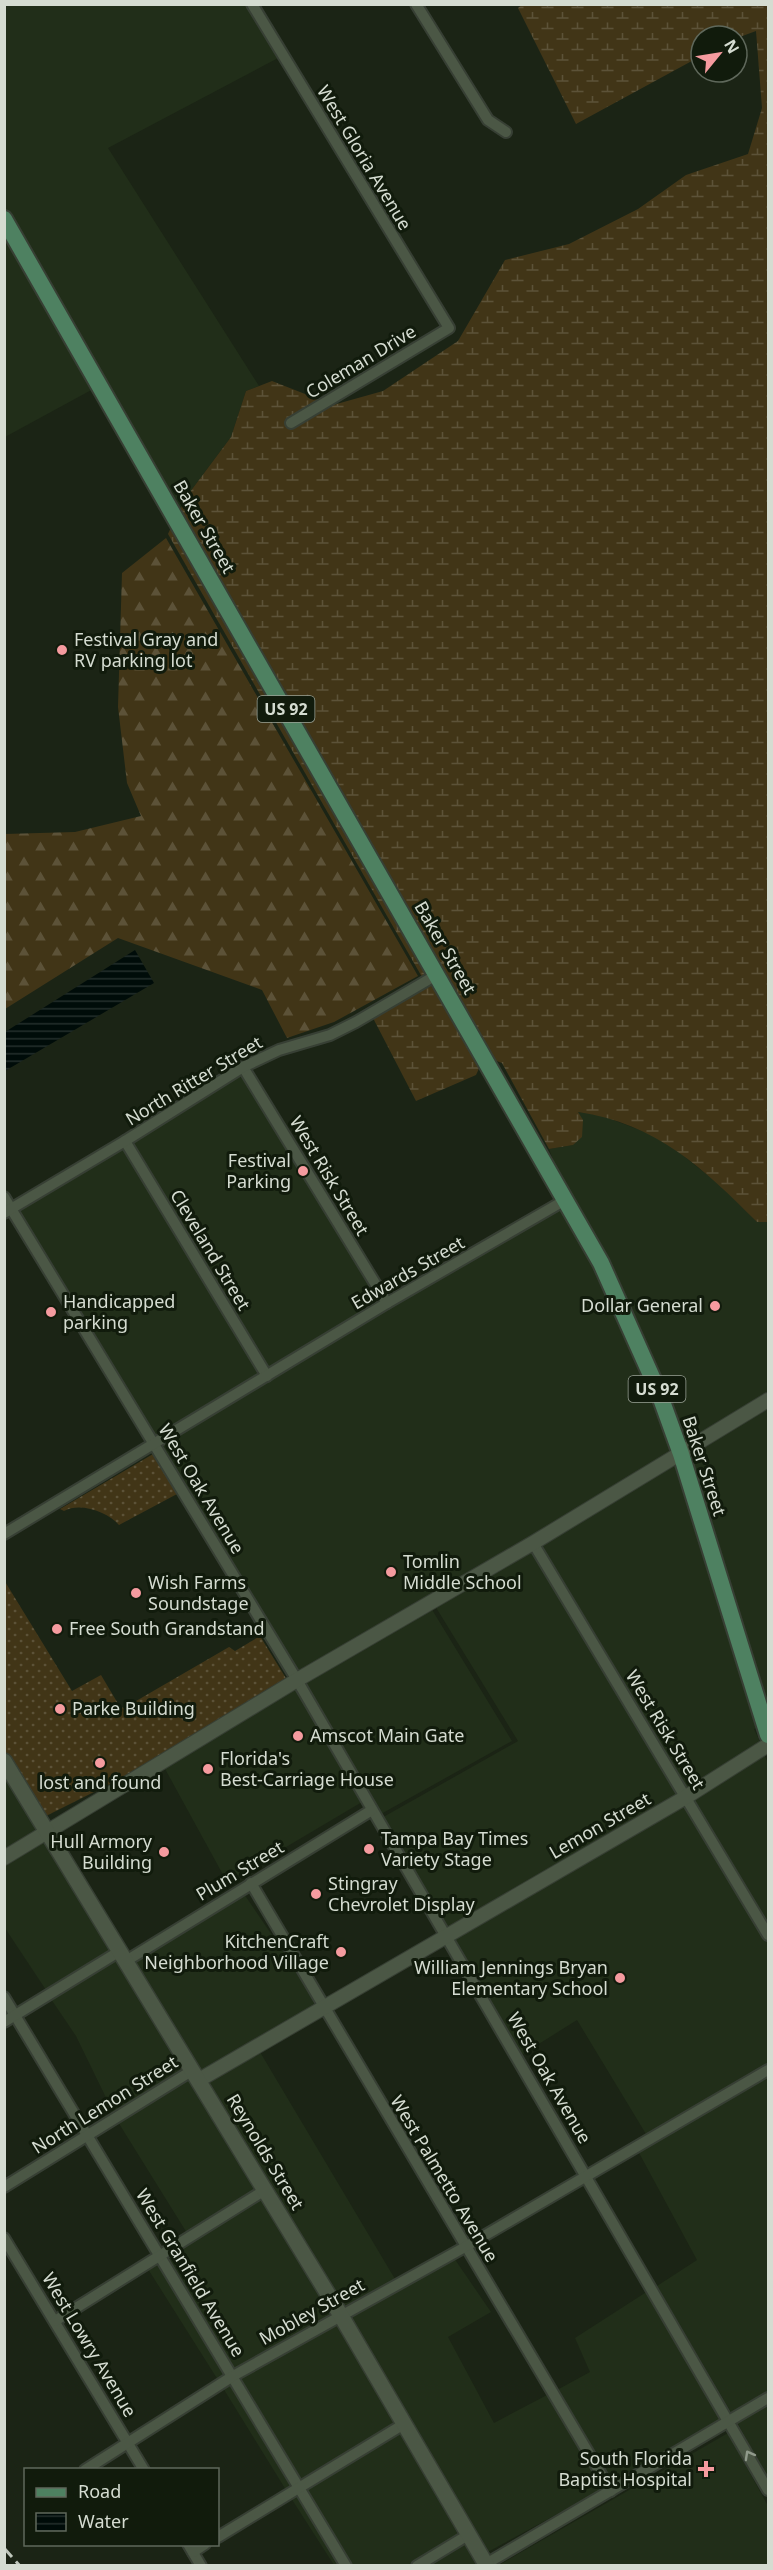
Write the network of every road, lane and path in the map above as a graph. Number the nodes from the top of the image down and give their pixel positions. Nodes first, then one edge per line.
1 (252, 4) edge
2 (416, 4) edge
3 (506, 132) dead end
4 (4, 219) edge
5 (449, 328) joint
6 (291, 423) dead end
7 (438, 974) junction
8 (243, 1067) junction
9 (125, 1141) junction
10 (4, 1197) edge
11 (567, 1199) junction
12 (8, 1210) edge
13 (387, 1303) junction
14 (267, 1376) junction
15 (768, 1400) edge
16 (155, 1445) junction
17 (681, 1454) junction
18 (4, 1534) edge
19 (533, 1543) junction
20 (297, 1680) junction
21 (768, 1735) edge
22 (768, 1745) edge
23 (4, 1761) edge
24 (686, 1797) junction
25 (372, 1810) junction
26 (47, 1832) junction
27 (4, 1858) edge
28 (251, 1883) junction
29 (768, 1935) edge
30 (447, 1936) junction
31 (123, 1956) junction
32 (4, 1997) edge
33 (324, 2008) junction
34 (15, 2015) junction
35 (4, 2022) edge
36 (768, 2070) edge
37 (196, 2075) junction
38 (88, 2136) junction
39 (587, 2175) junction
40 (4, 2187) edge
41 (265, 2190) junction
42 (4, 2238) edge
43 (465, 2247) junction
44 (159, 2256) junction
45 (340, 2314) junction
46 (55, 2320) junction
47 (233, 2376) junction
48 (768, 2398) edge
49 (729, 2421) junction
50 (404, 2424) junction
51 (128, 2442) junction
52 (87, 2468) edge
53 (143, 2468) edge
54 (299, 2487) junction
55 (768, 2490) edge
56 (611, 2491) junction
57 (468, 2535) junction
58 (219, 2536) edge
59 (190, 2548) edge
60 (201, 2565) edge
61 (346, 2565) edge
62 (417, 2565) edge
63 (486, 2565) edge

1 - 5 street, West Gloria Avenue
2 - 3 street
4 - 7 main road, Baker Street / US 92
5 - 6 street, Coleman Drive
7 - 8 street, North Ritter Street
7 - 11 main road, Baker Street / US 92
8 - 9 street, North Ritter Street
8 - 13 street, West Risk Street
9 - 12 street, North Ritter Street
9 - 14 street, Cleveland Street
10 - 12 street, West Oak Avenue
11 - 13 street, Edwards Street
11 - 17 main road, Baker Street / US 92
12 - 16 street, West Oak Avenue
13 - 14 street, Edwards Street
14 - 16 street, Edwards Street
15 - 17 street
16 - 18 street, Edwards Street
16 - 20 street, West Oak Avenue
17 - 19 street
17 - 21 main road, Baker Street / US 92
19 - 20 street
19 - 24 street, West Risk Street
20 - 25 street, West Oak Avenue
20 - 26 street
22 - 24 street, Lemon Street
23 - 26 main road, Reynolds Street
24 - 29 street, West Risk Street
24 - 30 street, Lemon Street
25 - 28 street, Plum Street
25 - 30 street, West Oak Avenue
26 - 27 street
26 - 31 main road, Reynolds Street
28 - 31 street, Plum Street
28 - 33 street, West Palmetto Avenue
30 - 33 street, Lemon Street
30 - 39 street, West Oak Avenue
31 - 34 street, Plum Street
31 - 37 main road, Reynolds Street
32 - 34 street, West Granfield Avenue
33 - 37 street, Lemon Street
33 - 43 street, West Palmetto Avenue
34 - 35 street, Plum Street
34 - 38 street, West Granfield Avenue
36 - 39 street, Mobley Street
37 - 38 street, North Lemon Street
37 - 41 main road, Reynolds Street
38 - 40 street, North Lemon Street
38 - 44 street, West Granfield Avenue
39 - 43 street, Mobley Street
39 - 49 street, West Oak Avenue
41 - 44 street
41 - 45 main road, Reynolds Street
42 - 46 street, West Lowry Avenue
43 - 45 street, Mobley Street
43 - 56 street, West Palmetto Avenue
44 - 46 street
44 - 47 street, West Granfield Avenue
45 - 47 street, Mobley Street
45 - 50 main road, Reynolds Street
46 - 51 street, West Lowry Avenue
47 - 51 street, Mobley Street
47 - 54 street, West Granfield Avenue
48 - 49 street
55 -> 49 street, West Oak Avenue
49 - 56 street
50 - 54 street
50 - 57 main road, Reynolds Street
51 - 52 street, Mobley Street
51 - 53 street, West Lowry Avenue
54 - 58 street
54 - 61 street, West Granfield Avenue
56 - 63 street
57 - 62 street
57 - 63 main road, Reynolds Street
59 - 60 street

